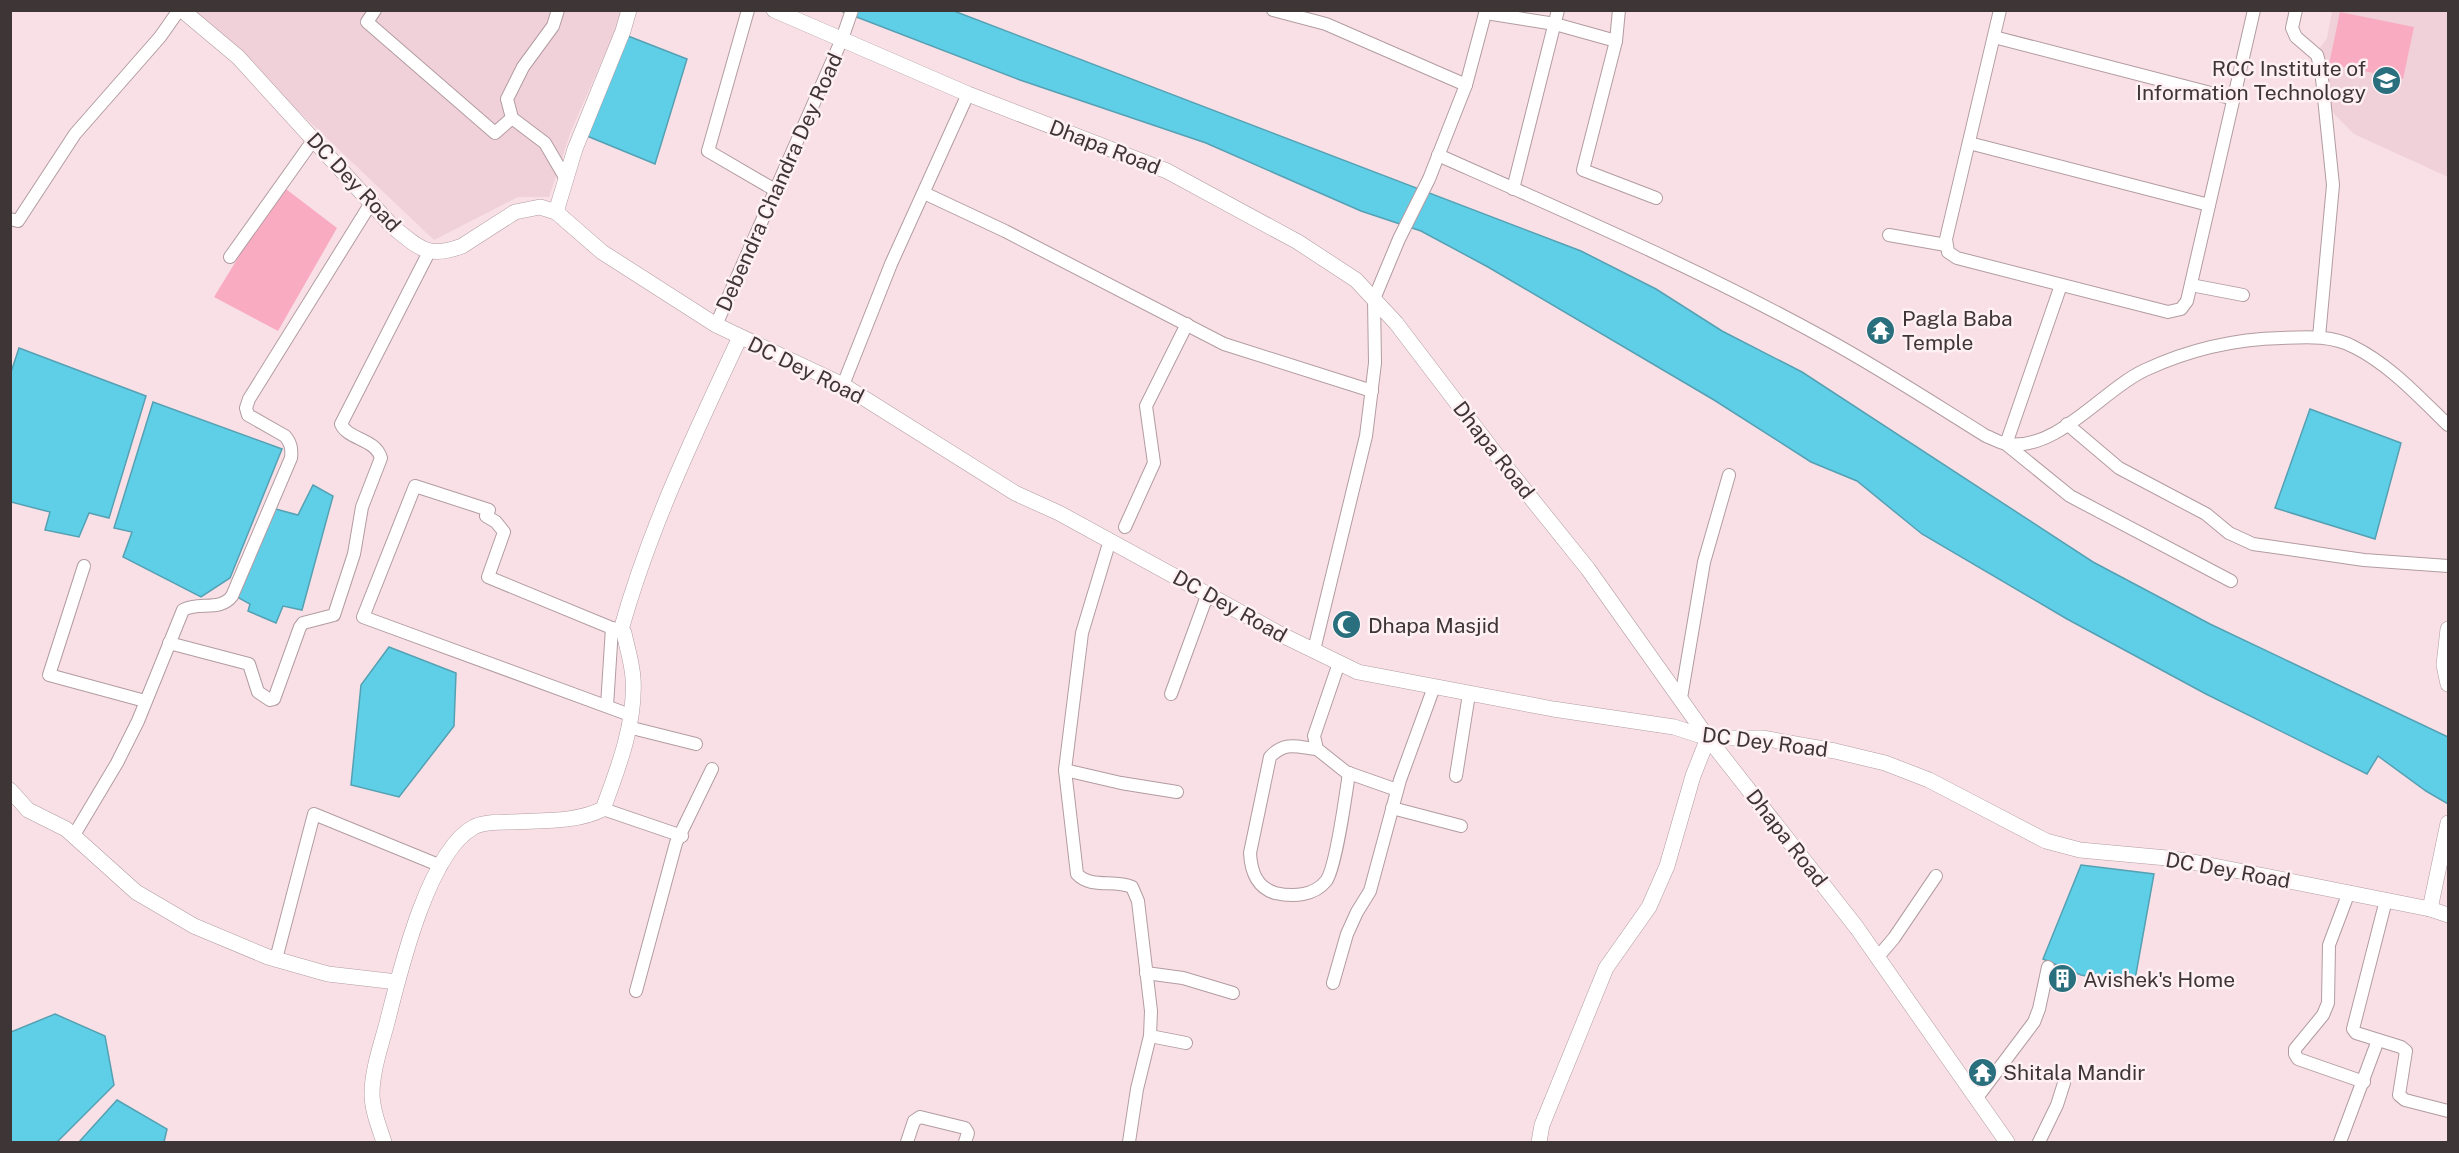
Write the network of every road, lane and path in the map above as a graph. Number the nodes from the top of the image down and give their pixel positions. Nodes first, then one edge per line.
1 (181, 10) edge
2 (375, 10) edge
3 (558, 10) edge
4 (629, 10) edge
5 (748, 10) edge
6 (774, 10) edge
7 (852, 10) edge
8 (1558, 10) edge
9 (1619, 10) edge
10 (2000, 10) edge
11 (2254, 10) edge
12 (2296, 10) edge
13 (1274, 11) edge
14 (1486, 12) edge
15 (1555, 24) junction
16 (1994, 37) junction
17 (842, 39) junction
18 (1616, 41) junction
19 (1466, 85) junction
20 (968, 94) junction
21 (2234, 99) junction
22 (512, 118) junction
23 (314, 139) junction
24 (1969, 143) junction
25 (1438, 155) junction
26 (566, 178) junction
27 (1513, 189) junction
28 (775, 190) junction
29 (924, 193) junction
30 (1656, 198) dead end
31 (371, 203) junction
32 (2209, 205) junction
33 (556, 212) junction
34 (10, 219) edge
35 (1889, 235) dead end
36 (1946, 245) junction
37 (429, 252) junction
38 (230, 257) dead end
39 (2061, 285) junction
40 (2191, 285) junction
41 (2244, 295) dead end
42 (1374, 299) junction
43 (1187, 324) junction
44 (716, 325) junction
45 (740, 337) junction
46 (2319, 337) junction
47 (843, 385) junction
48 (1372, 391) junction
49 (2067, 424) junction
50 (2448, 425) edge
51 (2006, 444) junction
52 (1729, 475) dead end
53 (1125, 527) dead end
54 (1110, 540) junction
55 (84, 566) dead end
56 (2448, 566) edge
57 (2231, 581) dead end
58 (1208, 593) junction
59 (2448, 629) edge
60 (618, 630) junction
61 (169, 643) junction
62 (1314, 650) junction
63 (1339, 663) junction
64 (2448, 684) edge
65 (1434, 687) junction
66 (1171, 694) dead end
67 (1469, 694) junction
68 (1681, 698) junction
69 (145, 701) junction
70 (607, 706) junction
71 (629, 721) junction
72 (1708, 738) junction
73 (696, 744) dead end
74 (1317, 749) junction
75 (712, 769) dead end
76 (1065, 770) junction
77 (1349, 773) junction
78 (1456, 776) dead end
79 (10, 790) edge
80 (1397, 790) junction
81 (1177, 792) dead end
82 (1392, 808) junction
83 (603, 809) junction
84 (2448, 823) edge
85 (1461, 826) dead end
86 (74, 835) junction
87 (681, 836) junction
88 (441, 866) junction
89 (1936, 876) dead end
90 (2349, 892) junction
91 (2386, 900) junction
92 (2430, 909) junction
93 (2448, 915) edge
94 (1877, 958) junction
95 (276, 959) junction
96 (2048, 967) dead end
97 (1146, 973) junction
98 (397, 982) junction
99 (1333, 983) dead end
100 (636, 991) dead end
101 (1233, 993) dead end
102 (1150, 1036) junction
103 (2378, 1040) junction
104 (1186, 1042) dead end
105 (2364, 1082) junction
106 (2064, 1083) dead end
107 (1976, 1099) junction
108 (2448, 1111) edge
109 (384, 1143) edge
110 (907, 1143) edge
111 (965, 1143) edge
112 (1129, 1143) edge
113 (1539, 1143) edge
114 (2007, 1143) edge
115 (2039, 1143) edge
116 (2340, 1143) edge

1 - 23 street, DC Dey Road
1 - 34 street
2 - 22 street
3 - 22 street
4 - 26 street
5 - 28 street
6 - 17 street, Dhapa Road
7 - 17 street, Debendra Chandra Dey Road
8 - 15 street
9 - 18 street
10 - 16 street
11 - 21 street
12 - 46 street
13 - 19 street
14 - 15 street
14 - 19 street
15 - 18 street
15 - 27 street
16 - 21 street
16 - 24 street
17 - 20 street, Dhapa Road
17 - 28 street, Debendra Chandra Dey Road
18 - 30 street
19 - 25 street
20 - 29 street
20 - 42 street, Dhapa Road
21 - 32 street
22 - 26 street
23 - 31 street, DC Dey Road
23 - 38 street
24 - 32 street
24 - 36 street
25 - 27 street
25 - 42 street
26 - 33 street
27 - 51 street
28 - 44 street, Debendra Chandra Dey Road
29 - 43 street
29 - 47 street
31 - 37 street, DC Dey Road
31 - 61 street
32 - 40 street
33 - 37 street
33 - 44 street, DC Dey Road
35 - 36 street
36 - 39 street
37 - 61 street
39 - 40 street
39 - 51 street
40 - 41 street
42 - 48 street
42 - 68 street, Dhapa Road
43 - 48 street
43 - 53 street
44 - 45 street, DC Dey Road
45 - 47 street, DC Dey Road
45 - 60 street
46 - 49 street
46 - 50 street
47 - 54 street, DC Dey Road
48 - 62 street
49 - 51 street
49 - 56 street
51 - 57 street
52 - 68 street
54 - 58 street, DC Dey Road
54 - 76 street
55 - 69 street
58 - 62 street, DC Dey Road
58 - 66 street
59 - 64 street
60 - 70 street
60 - 70 street
60 - 71 street
61 - 69 street
62 - 63 street, DC Dey Road
63 - 65 street, DC Dey Road
63 - 74 street
65 - 67 street, DC Dey Road
65 - 80 street
67 - 72 street, DC Dey Road
67 - 78 street
68 - 72 street, Dhapa Road
69 - 86 street
70 - 71 street
71 - 73 street
71 - 83 street
72 - 90 street, DC Dey Road
72 - 94 street, Dhapa Road
72 - 113 street
74 - 77 street
74 - 77 street
75 - 87 street
76 - 81 street
76 - 97 street
77 - 80 street
79 - 86 street
80 - 82 street
82 - 85 street
82 - 99 street
83 - 87 street
83 - 88 street
84 - 92 street
86 - 95 street
87 - 100 street
88 - 95 street
88 - 98 street
89 - 94 street
90 - 91 street, DC Dey Road
90 - 105 street
91 - 92 street, DC Dey Road
91 - 103 street
92 - 93 street, DC Dey Road
94 - 107 street, Dhapa Road
95 - 98 street
96 - 107 street
97 - 101 street
97 - 102 street
98 - 109 street
102 - 104 street
102 - 112 street
103 - 105 street
103 - 108 street
105 - 116 street
106 - 115 street
107 - 114 street, Dhapa Road
110 - 111 street

